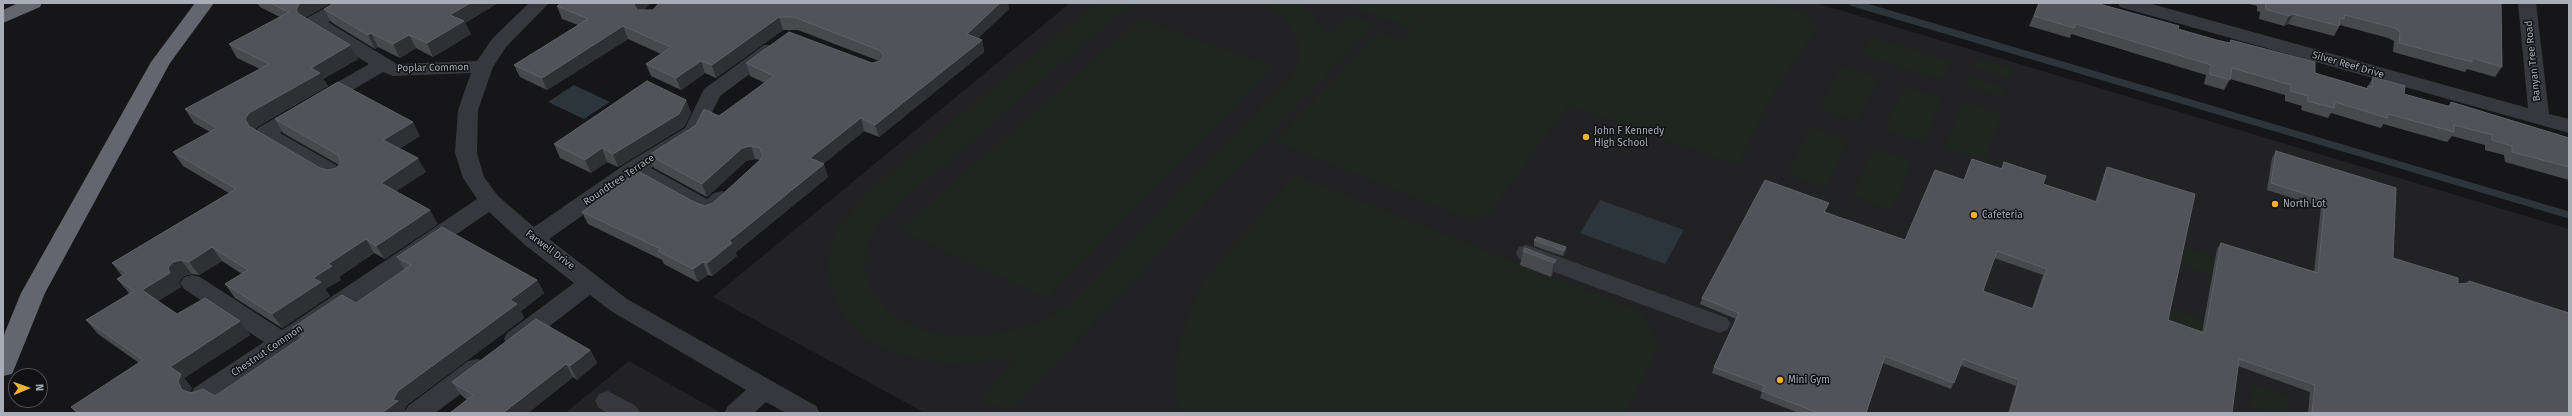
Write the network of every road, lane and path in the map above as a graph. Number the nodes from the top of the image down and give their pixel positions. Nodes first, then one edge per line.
1 (33, 3) edge
2 (205, 3) edge
3 (348, 3) edge
4 (540, 3) edge
5 (2127, 3) edge
6 (2527, 3) edge
7 (3, 17) edge
8 (784, 40) edge
9 (384, 63) junction
10 (483, 68) junction
11 (2539, 118) junction
12 (2569, 126) edge
13 (635, 168) junction
14 (337, 175) edge
15 (738, 183) edge
16 (490, 201) junction
17 (533, 239) junction
18 (1524, 252) edge
19 (592, 282) junction
20 (192, 283) dead end
21 (1719, 324) dead end
22 (281, 341) junction
23 (3, 367) edge
24 (765, 388) junction
25 (203, 395) edge
26 (417, 413) edge
27 (737, 413) edge
28 (807, 413) edge

1 - 7 highway
2 - 23 highway
3 - 9 street, Poplar Common
4 - 10 street, Farwell Drive
5 - 11 street, Silver Reef Drive
6 - 11 street, Banyan Tree Road
8 - 13 street, Roundtree Terrace
9 - 10 street, Poplar Common
9 - 14 street, Poplar Common
10 - 16 street, Farwell Drive
11 - 12 street, Silver Reef Drive
13 - 15 street
13 - 17 street, Roundtree Terrace
16 - 17 street, Farwell Drive
16 - 22 street, Chestnut Common
17 - 19 street, Farwell Drive
18 - 21 street
19 - 24 street, Farwell Drive
19 - 26 street
20 - 22 street
22 - 25 street, Chestnut Common
24 - 27 street
24 - 28 street, Farwell Drive

